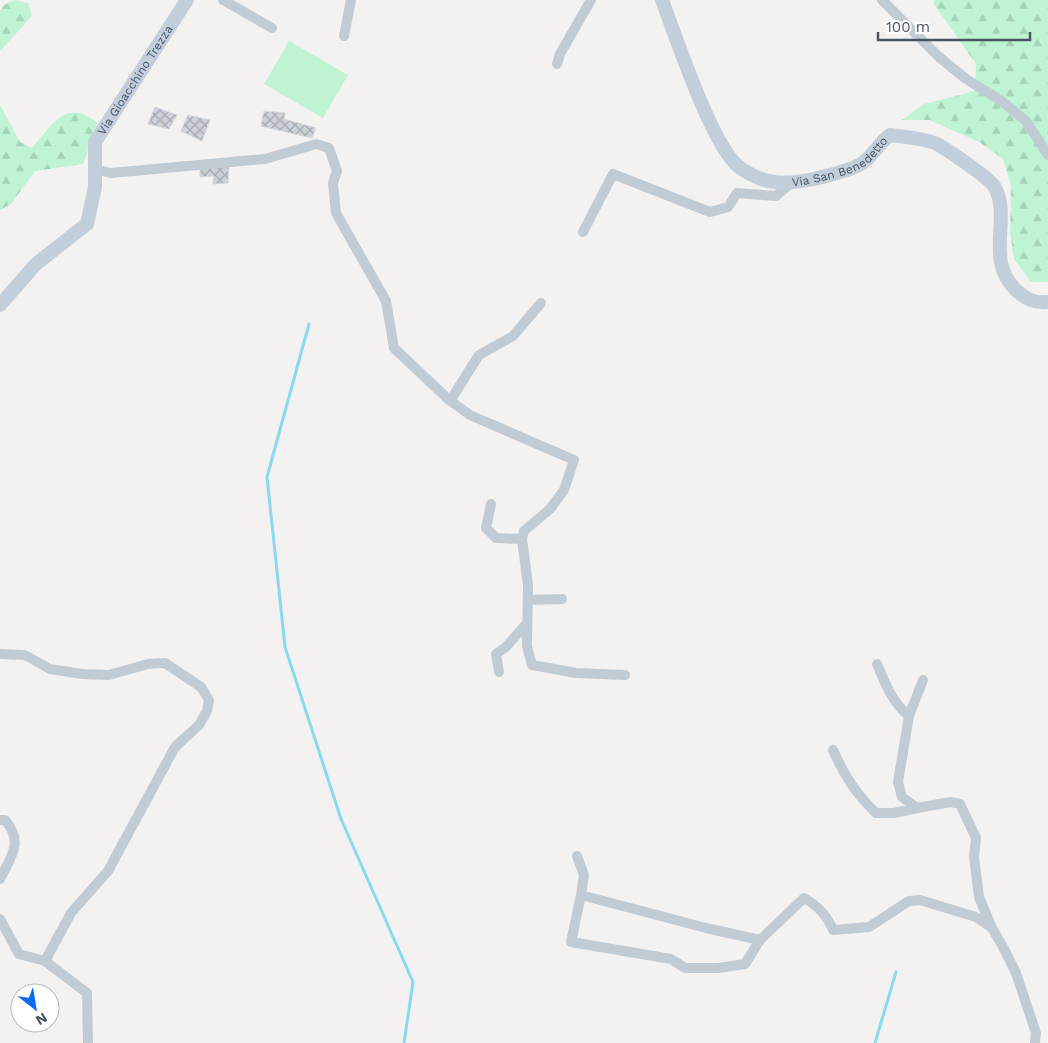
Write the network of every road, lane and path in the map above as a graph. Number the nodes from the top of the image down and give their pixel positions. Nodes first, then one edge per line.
1 (187, 0) edge
2 (223, 0) edge
3 (351, 0) edge
4 (591, 0) edge
5 (662, 0) edge
6 (882, 0) edge
7 (272, 28) dead end
8 (344, 36) dead end
9 (557, 64) dead end
10 (1048, 156) edge
11 (95, 169) junction
12 (791, 183) junction
13 (583, 232) dead end
14 (1048, 302) edge
15 (541, 303) dead end
16 (0, 304) edge
17 (450, 401) junction
18 (491, 504) dead end
19 (522, 539) junction
20 (562, 599) dead end
21 (528, 600) junction
22 (527, 623) junction
23 (0, 654) edge
24 (876, 664) dead end
25 (499, 672) dead end
26 (625, 675) dead end
27 (923, 680) dead end
28 (909, 716) junction
29 (833, 750) dead end
30 (917, 808) junction
31 (0, 820) edge
32 (577, 856) dead end
33 (0, 880) edge
34 (581, 895) junction
35 (0, 919) edge
36 (992, 928) junction
37 (760, 940) junction
38 (44, 961) junction
39 (88, 1043) edge
40 (1035, 1043) edge

1 - 11 street, Via Gioacchino Trezza
2 - 7 street
3 - 8 street
4 - 9 street
5 - 12 street, Via San Benedetto
6 - 10 street
11 - 16 street, Via Gioacchino Trezza
11 - 17 street
12 - 13 street
12 - 14 street, Via San Benedetto
15 - 17 street
17 - 19 street
18 - 19 street
19 - 21 street
20 - 21 street
21 - 22 street
22 - 25 street
22 - 26 street
23 - 38 street
24 - 28 street
27 - 28 street
28 - 30 street
29 - 30 street
30 - 36 street
31 - 33 street
32 - 34 street
34 - 37 street
34 - 37 street
35 - 38 street
36 - 37 street
36 - 40 street
38 - 39 street

